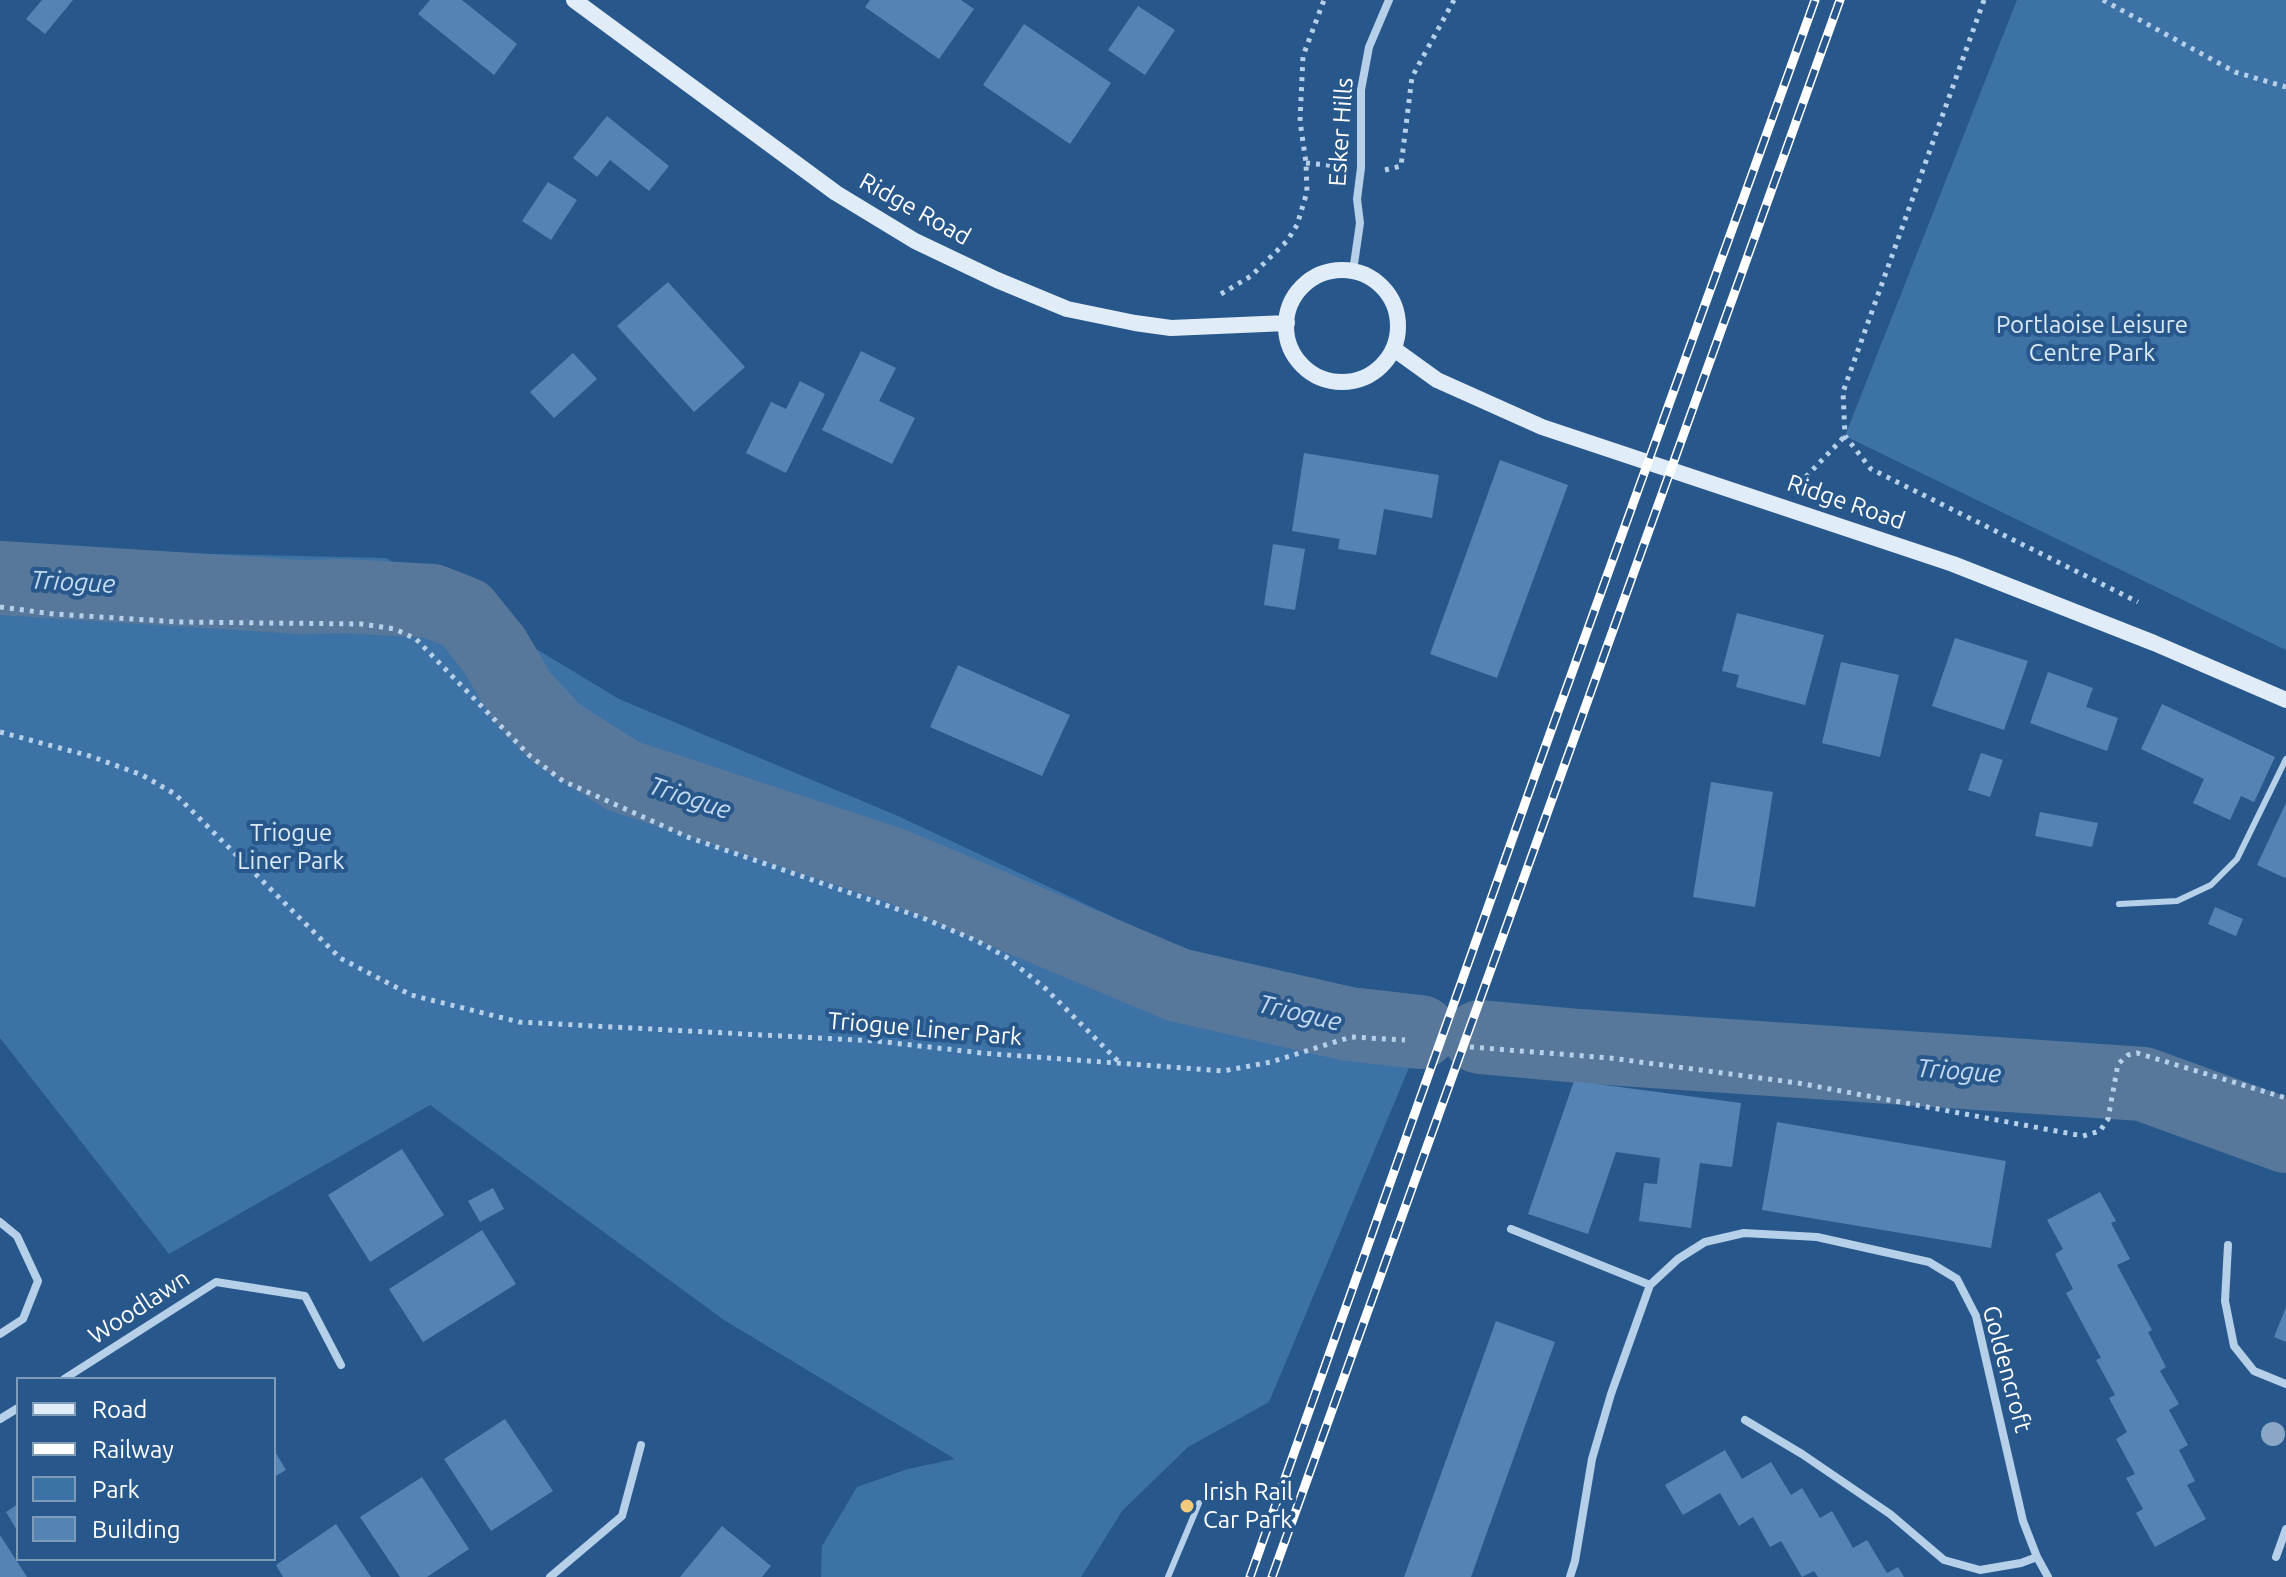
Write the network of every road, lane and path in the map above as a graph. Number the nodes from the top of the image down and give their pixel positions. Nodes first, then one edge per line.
1 (574, 0) edge
2 (1324, 0) edge
3 (1389, 0) edge
4 (1454, 0) edge
5 (1984, 0) edge
6 (2103, 0) edge
7 (2286, 87) edge
8 (1401, 166) dead end
9 (1353, 271) junction
10 (1213, 295) dead end
11 (1287, 323) junction
12 (1394, 349) junction
13 (1845, 436) junction
14 (1779, 504) junction
15 (2143, 604) dead end
16 (0, 607) edge
17 (2286, 700) edge
18 (0, 732) edge
19 (2286, 759) edge
20 (2119, 904) dead end
21 (1405, 1040) dead end
22 (1470, 1047) dead end
23 (1122, 1065) junction
24 (2286, 1098) edge
25 (0, 1222) edge
26 (1511, 1229) dead end
27 (2228, 1245) dead end
28 (1650, 1285) junction
29 (0, 1334) edge
30 (341, 1365) dead end
31 (67, 1377) edge
32 (2286, 1384) edge
33 (1745, 1420) dead end
34 (641, 1445) dead end
35 (1199, 1503) dead end
36 (2286, 1529) edge
37 (2037, 1557) junction
38 (2276, 1557) dead end
39 (550, 1577) edge
40 (1168, 1577) edge
41 (1570, 1577) edge
42 (2048, 1577) edge

1 - 11 street, Ridge Road
2 - 10 path
3 - 9 street, Esker Hills
4 - 8 path
5 - 13 path
6 - 7 path
9 - 11 street
9 - 12 street
11 - 12 street
12 - 14 street, Ridge Road
13 - 14 path
13 - 15 path
14 - 17 street, Ridge Road
16 - 23 path
18 - 23 path, Triogue Liner Park
19 - 20 lane
21 - 23 path, Triogue Liner Park
22 - 24 path
25 - 29 street
26 - 28 street
27 - 32 street
28 - 37 street, Goldencroft
28 - 41 street, Goldencroft
30 - 31 street, Woodlawn
33 - 37 street
34 - 39 street
35 - 40 lane
36 - 38 street
37 - 42 street, Goldencroft

